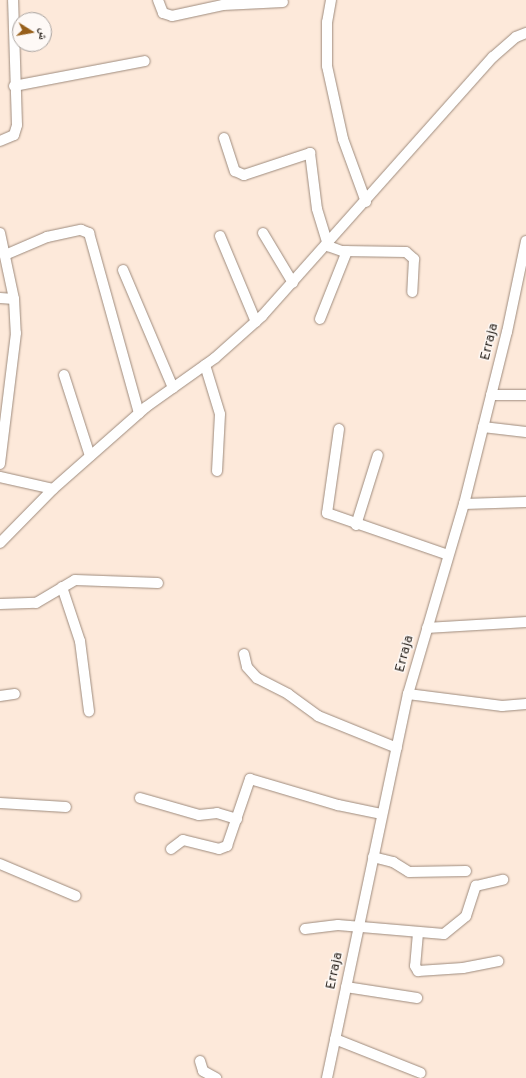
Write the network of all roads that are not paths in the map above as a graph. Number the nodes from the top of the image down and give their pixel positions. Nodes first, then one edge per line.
1 (13, 0) edge
2 (158, 0) edge
3 (331, 0) edge
4 (283, 2) dead end
5 (526, 33) edge
6 (145, 61) dead end
7 (14, 86) junction
8 (224, 138) dead end
9 (0, 141) edge
10 (366, 202) junction
11 (0, 233) edge
12 (263, 233) dead end
13 (220, 236) dead end
14 (526, 242) edge
15 (328, 246) junction
16 (347, 251) junction
17 (5, 255) junction
18 (123, 270) dead end
19 (293, 284) junction
20 (412, 292) dead end
21 (0, 298) edge
22 (14, 299) junction
23 (320, 319) dead end
24 (256, 322) junction
25 (205, 365) junction
26 (64, 375) dead end
27 (173, 388) junction
28 (491, 395) junction
29 (526, 395) edge
30 (140, 413) junction
31 (483, 427) junction
32 (339, 429) dead end
33 (526, 432) edge
34 (378, 455) dead end
35 (90, 456) junction
36 (0, 464) edge
37 (217, 471) dead end
38 (0, 477) edge
39 (53, 489) junction
40 (526, 502) edge
41 (464, 504) junction
42 (356, 525) junction
43 (0, 543) edge
44 (448, 555) junction
45 (158, 583) dead end
46 (62, 587) junction
47 (0, 604) edge
48 (526, 622) edge
49 (426, 628) junction
50 (244, 654) dead end
51 (15, 694) dead end
52 (408, 694) junction
53 (0, 696) edge
54 (526, 704) edge
55 (89, 712) dead end
56 (397, 748) junction
57 (140, 798) dead end
58 (0, 803) edge
59 (66, 807) dead end
60 (382, 814) junction
61 (237, 819) junction
62 (170, 849) dead end
63 (373, 857) junction
64 (0, 864) edge
65 (466, 871) dead end
66 (503, 880) dead end
67 (76, 896) dead end
68 (358, 927) junction
69 (305, 929) dead end
70 (418, 933) junction
71 (498, 961) dead end
72 (346, 987) junction
73 (416, 998) dead end
74 (335, 1039) junction
75 (200, 1061) dead end
76 (421, 1073) dead end
77 (216, 1078) edge
78 (327, 1078) edge

1 - 7 street
2 - 4 street
3 - 10 street
5 - 10 street
6 - 7 street
7 - 9 street
8 - 15 street
10 - 15 street
11 - 17 street
12 - 19 street
13 - 24 street
14 - 28 street, Erraja
15 - 16 street
15 - 19 street
16 - 20 street
16 - 23 street
17 - 22 street
17 - 30 street
18 - 27 street
19 - 24 street
21 - 22 street
22 - 36 street
24 - 25 street
25 - 27 street
25 - 37 street
26 - 35 street
27 - 30 street
28 - 29 street
28 - 31 street, Erraja
30 - 35 street
31 - 33 street
31 - 41 street, Erraja
32 - 42 street
34 - 42 street
35 - 39 street
38 - 39 street
39 - 43 street
40 - 41 street
41 - 44 street, Erraja
42 - 44 street
44 - 49 street, Erraja
45 - 46 street
46 - 47 street
46 - 55 street
48 - 49 street
49 - 52 street, Erraja
50 - 56 street
51 - 53 street
52 - 54 street
52 - 56 street, Erraja
56 - 60 street, Erraja
57 - 61 street
58 - 59 street
60 - 61 street
60 - 63 street, Erraja
61 - 62 street
63 - 65 street
63 - 68 street, Erraja
64 - 67 street
66 - 70 street
68 - 69 street
68 - 70 street
68 - 72 street, Erraja
70 - 71 street
72 - 73 street
72 - 74 street, Erraja
74 - 76 street
74 - 78 street, Erraja
75 - 77 street

